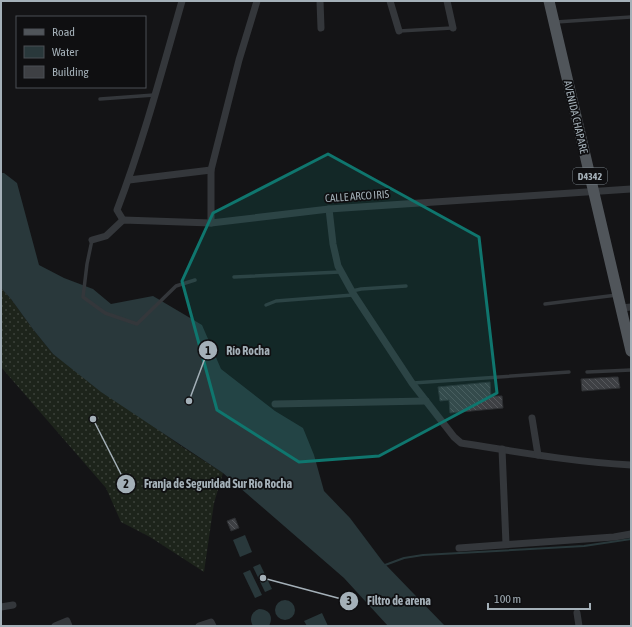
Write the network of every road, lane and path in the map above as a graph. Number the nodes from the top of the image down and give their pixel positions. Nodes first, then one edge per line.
1 (182, 1) edge
2 (257, 1) edge
3 (320, 1) edge
4 (390, 1) edge
5 (447, 1) edge
6 (549, 1) edge
7 (631, 17) edge
8 (554, 22) junction
9 (321, 28) dead end
10 (454, 28) joint
11 (399, 31) joint
12 (156, 95) junction
13 (100, 99) dead end
14 (211, 170) junction
15 (128, 180) junction
16 (631, 189) edge
17 (594, 192) junction
18 (329, 209) junction
19 (123, 220) junction
20 (211, 223) junction
21 (92, 240) joint
22 (342, 272) junction
23 (234, 277) dead end
24 (195, 280) dead end
25 (406, 286) dead end
26 (353, 293) junction
27 (618, 295) junction
28 (545, 304) dead end
29 (266, 305) dead end
30 (626, 308) edge
31 (631, 351) edge
32 (631, 370) edge
33 (569, 372) dead end
34 (587, 372) dead end
35 (412, 383) junction
36 (426, 401) junction
37 (275, 404) dead end
38 (532, 418) dead end
39 (502, 450) junction
40 (538, 455) junction
41 (631, 465) edge
42 (631, 534) edge
43 (506, 544) junction
44 (459, 548) dead end
45 (13, 604) dead end
46 (1, 607) edge
47 (577, 613) dead end
48 (55, 626) edge
49 (69, 626) edge
50 (199, 626) edge
51 (213, 626) edge
52 (579, 626) edge

1 - 12 street
2 - 14 street
3 - 9 street
4 - 11 street
5 - 10 street
6 - 8 main road, AVENIDA CHAPARE / D4342
7 - 8 lane
8 - 17 main road, AVENIDA CHAPARE / D4342
10 - 11 lane
12 - 13 lane
12 - 15 street
14 - 15 street
14 - 20 street
15 - 19 street
16 - 17 street, CALLE ARCO IRIS
17 - 18 street, CALLE ARCO IRIS
17 - 27 main road, AVENIDA CHAPARE / D4342
18 - 20 street, CALLE ARCO IRIS
18 - 22 street
19 - 20 street, CALLE ARCO IRIS
19 - 21 street
21 - 24 lane
22 - 23 lane
22 - 26 street
25 - 26 lane
26 - 29 lane
26 - 35 street
27 - 28 lane
27 - 30 main road, AVENIDA CHAPARE / D4342
30 - 31 main road, AVENIDA CHAPARE / D4342
32 - 34 lane
33 - 35 lane
35 - 36 street
36 - 37 street
36 - 39 street
38 - 40 street
39 - 40 street
39 - 43 street
40 - 41 street
42 - 43 street
43 - 44 street
45 - 46 street
47 - 52 street
48 - 49 street
50 - 51 street

